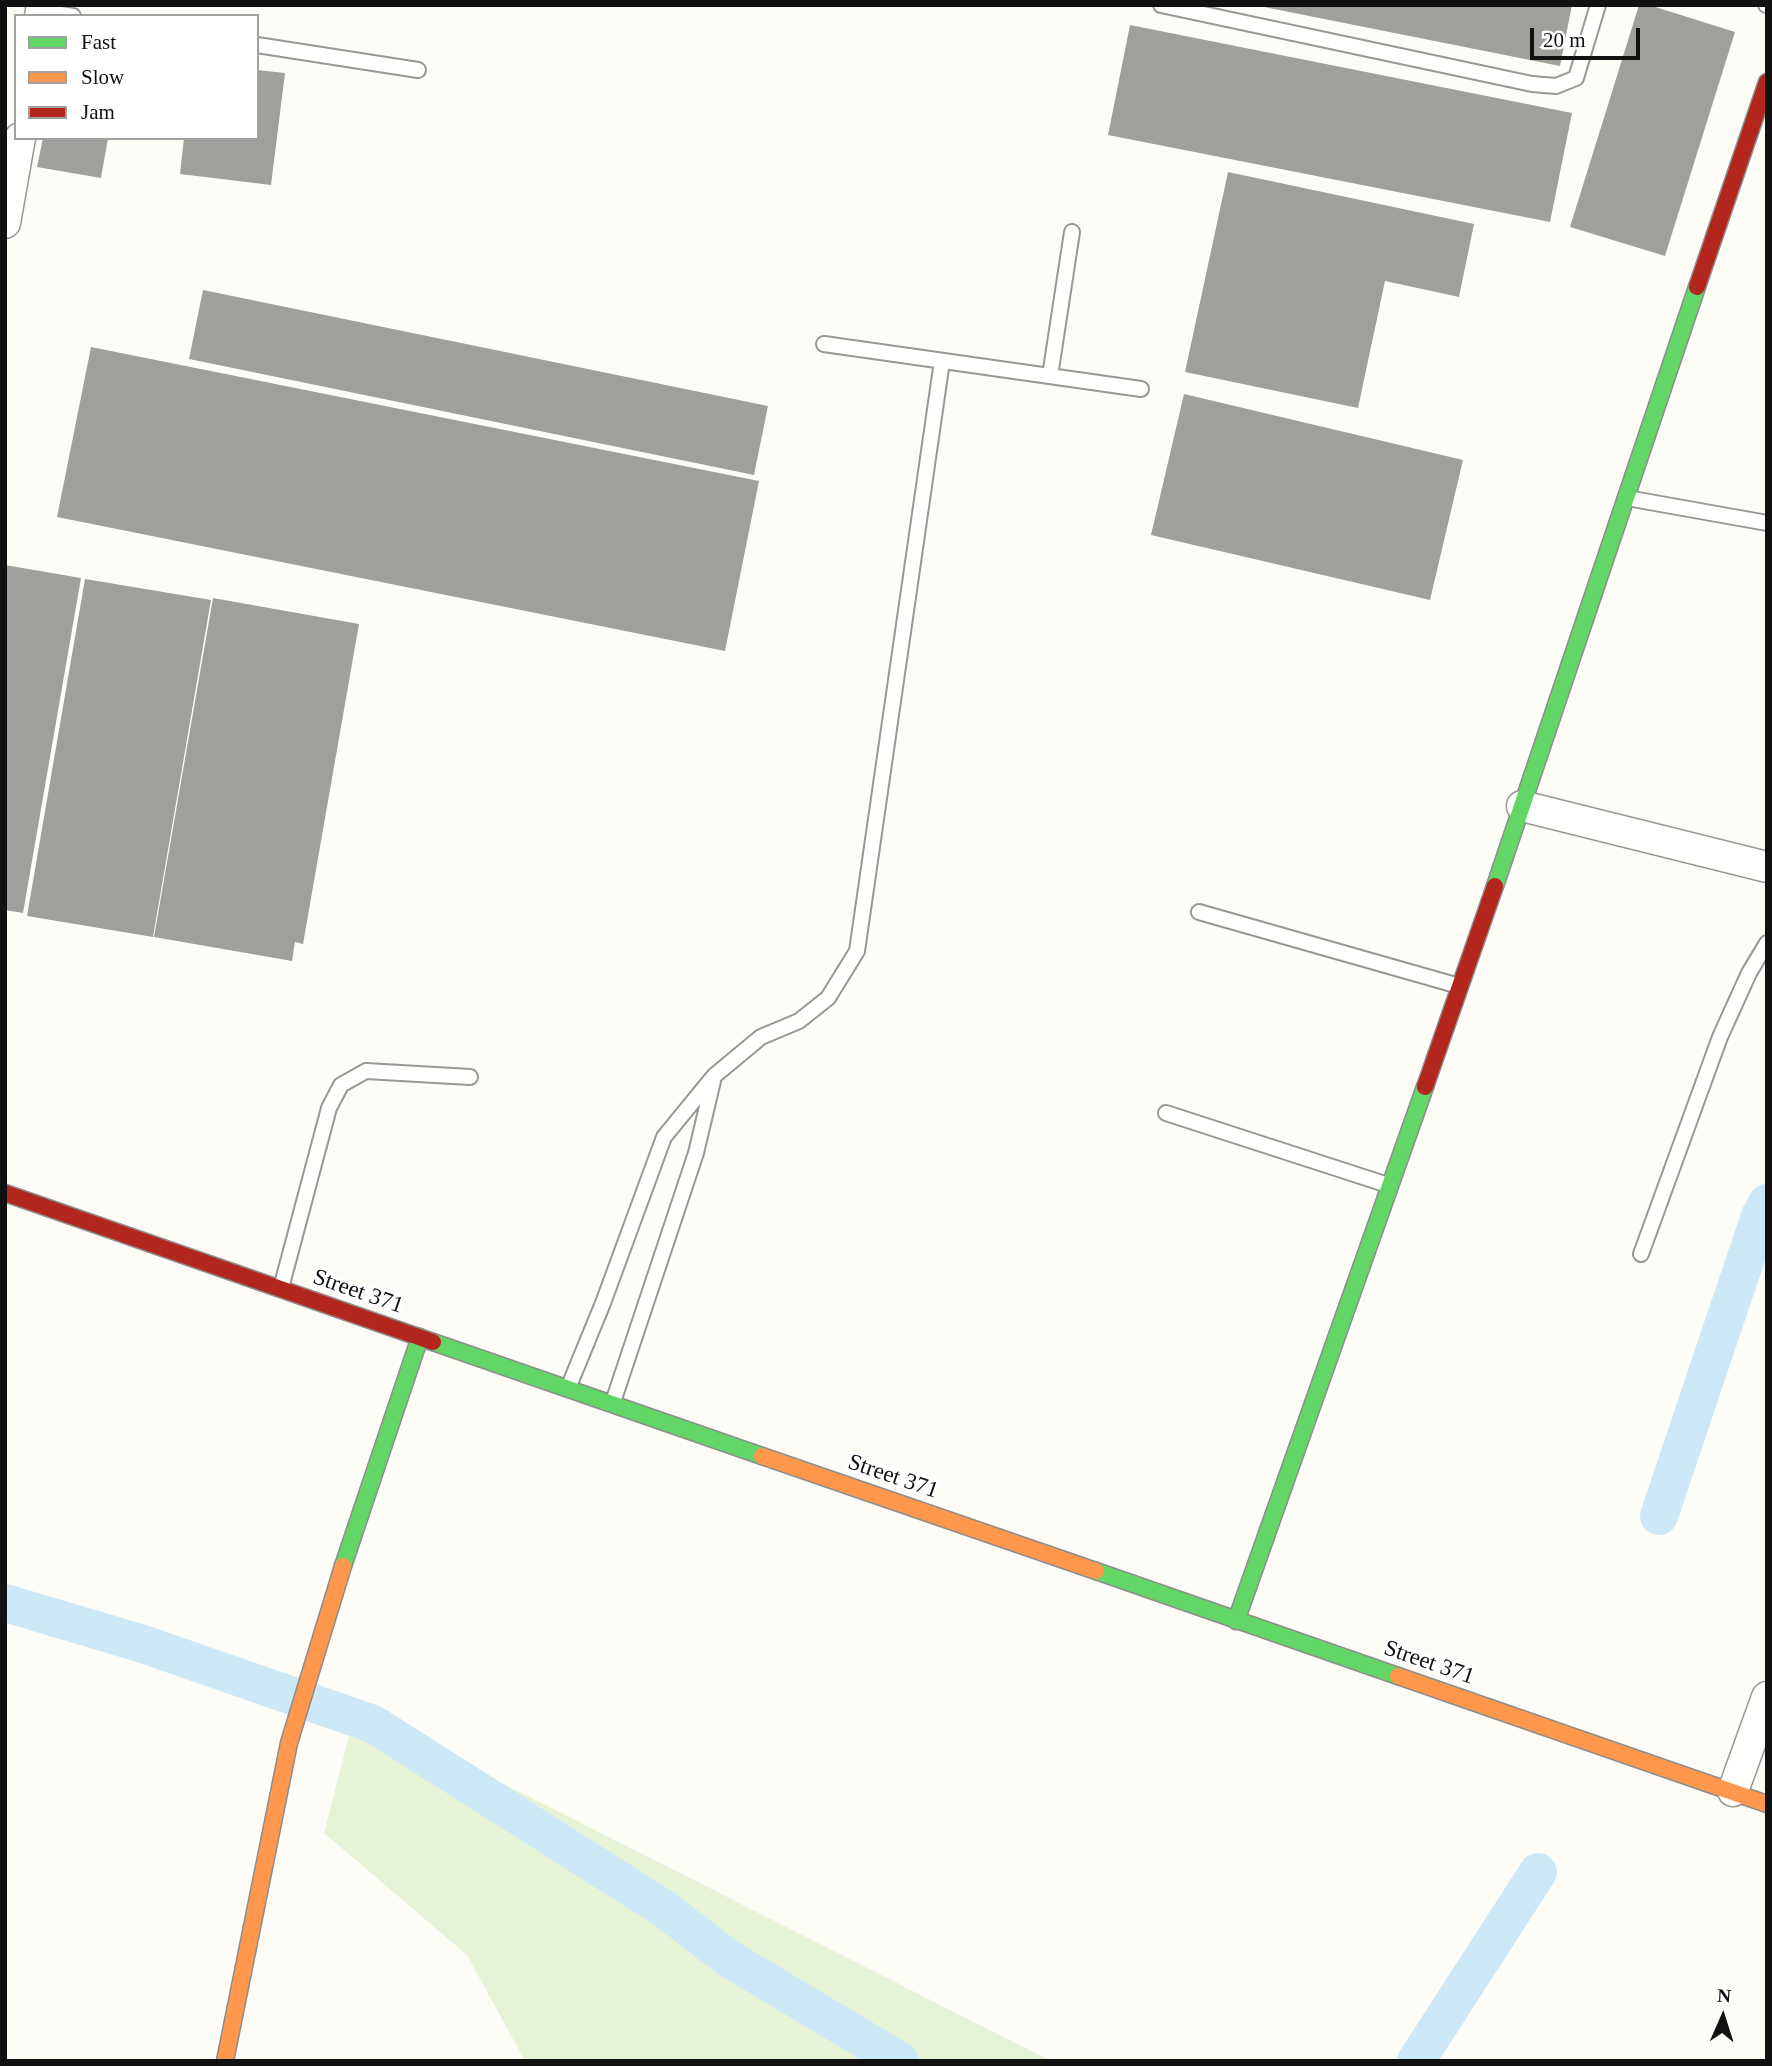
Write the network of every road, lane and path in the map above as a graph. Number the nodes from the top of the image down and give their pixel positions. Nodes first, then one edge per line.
1 (1161, 5) edge
2 (1598, 5) edge
3 (41, 11) edge
4 (60, 14) edge
5 (259, 45) edge
6 (418, 70) dead end
7 (1767, 82) edge
8 (14, 142) edge
9 (5, 223) edge
10 (1072, 232) dead end
11 (824, 344) dead end
12 (942, 361) junction
13 (1049, 376) junction
14 (1140, 389) dead end
15 (1626, 498) junction
16 (1767, 523) edge
17 (1522, 806) junction
18 (1767, 867) edge
19 (1199, 912) dead end
20 (1767, 943) edge
21 (1461, 986) junction
22 (714, 1076) junction
23 (470, 1077) dead end
24 (1166, 1113) dead end
25 (1390, 1185) junction
26 (5, 1193) edge
27 (1641, 1254) dead end
28 (281, 1289) junction
29 (420, 1338) junction
30 (569, 1388) junction
31 (612, 1404) junction
32 (1236, 1621) junction
33 (1767, 1697) edge
34 (1733, 1791) junction
35 (1767, 1804) edge
36 (225, 2061) edge

1 - 2 lane
3 - 4 lane
5 - 6 lane
7 - 15 street
8 - 9 street
10 - 13 lane
11 - 12 lane
12 - 13 lane
12 - 22 lane
13 - 14 lane
15 - 16 lane
15 - 17 street
17 - 18 street
17 - 21 street
19 - 21 lane
20 - 27 lane
21 - 25 street
22 - 30 lane
22 - 31 lane
23 - 28 lane
24 - 25 lane
25 - 32 street
26 - 28 street, Street 371
28 - 29 street, Street 371
29 - 30 street, Street 371
29 - 36 street
30 - 31 street, Street 371
31 - 32 street, Street 371
32 - 34 street, Street 371
33 - 34 street
34 - 35 street, Street 371

